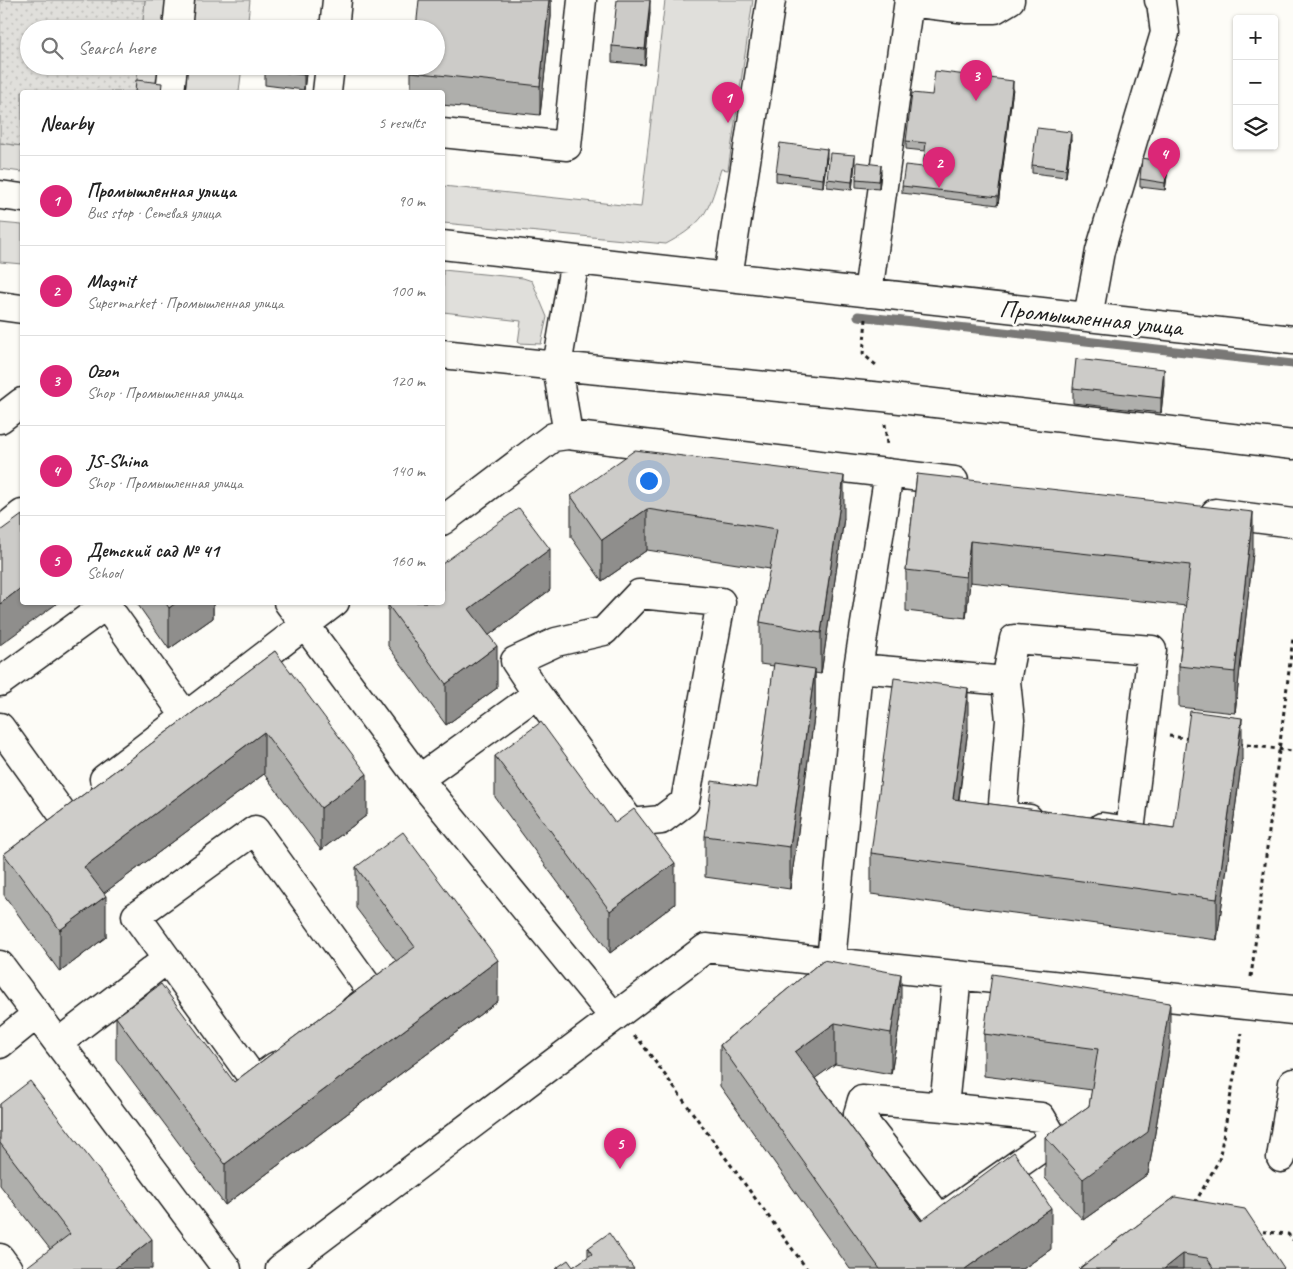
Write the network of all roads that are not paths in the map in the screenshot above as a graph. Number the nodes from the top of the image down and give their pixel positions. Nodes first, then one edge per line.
1 (180, 0) edge
2 (337, 0) edge
3 (582, 0) edge
4 (771, 0) edge
5 (1010, 0) edge
6 (1159, 0) edge
7 (909, 1) edge
8 (178, 20) edge
9 (335, 20) edge
10 (172, 75) edge
11 (329, 75) edge
12 (170, 90) edge
13 (327, 90) edge
14 (445, 133) edge
15 (0, 195) edge
16 (20, 198) edge
17 (445, 245) edge
18 (575, 260) junction
19 (728, 277) junction
20 (868, 293) junction
21 (0, 306) edge
22 (20, 308) edge
23 (1088, 317) junction
24 (1293, 340) edge
25 (445, 354) edge
26 (557, 366) junction
27 (20, 403) edge
28 (0, 418) edge
29 (568, 435) junction
30 (1293, 445) edge
31 (890, 473) junction
32 (978, 484) edge
33 (1195, 510) edge
34 (20, 516) edge
35 (445, 519) edge
36 (1293, 523) edge
37 (0, 532) edge
38 (290, 605) edge
39 (331, 605) edge
40 (305, 626) junction
41 (858, 668) junction
42 (1006, 681) junction
43 (0, 682) edge
44 (537, 694) junction
45 (186, 716) junction
46 (0, 727) edge
47 (419, 779) junction
48 (74, 802) junction
49 (1051, 821) edge
50 (1080, 825) edge
51 (38, 830) edge
52 (167, 959) junction
53 (831, 962) junction
54 (0, 965) edge
55 (957, 975) junction
56 (1293, 1010) edge
57 (37, 1014) junction
58 (614, 1016) junction
59 (335, 1023) edge
60 (58, 1042) junction
61 (0, 1044) edge
62 (295, 1052) edge
63 (1293, 1083) edge
64 (944, 1107) junction
65 (1281, 1158) dead end
66 (0, 1258) edge
67 (8, 1269) edge
68 (227, 1269) edge
69 (280, 1269) edge

1 - 8 street
2 - 9 street
3 - 14 street
4 - 19 street
5 - 7 street
6 - 23 street
7 - 20 street
10 - 12 street
11 - 13 street
15 - 16 street
17 - 18 street, Промышленная улица
18 - 19 street, Промышленная улица
18 - 26 street
19 - 20 street, Промышленная улица
20 - 23 street, Промышленная улица
21 - 22 street
23 - 24 street, Промышленная улица
25 - 26 street
26 - 29 street
26 - 30 street
27 - 28 street
29 - 31 street
29 - 35 street
31 - 32 street
31 - 41 street
33 - 36 street
34 - 37 street
38 - 40 street
39 - 40 street
40 - 45 street
40 - 47 street
41 - 42 street
41 - 53 street
42 - 49 street
42 - 50 street
43 - 45 street
44 - 44 street
44 - 47 street
45 - 48 street
46 - 48 street
47 - 58 street
48 - 51 street
52 - 59 street
52 - 60 street
52 - 62 street
53 - 55 street
53 - 58 street
54 - 57 street
55 - 56 street
55 - 64 street
57 - 60 street
57 - 61 street
58 - 69 street
60 - 68 street
63 - 65 street
64 - 64 street
66 - 67 street

